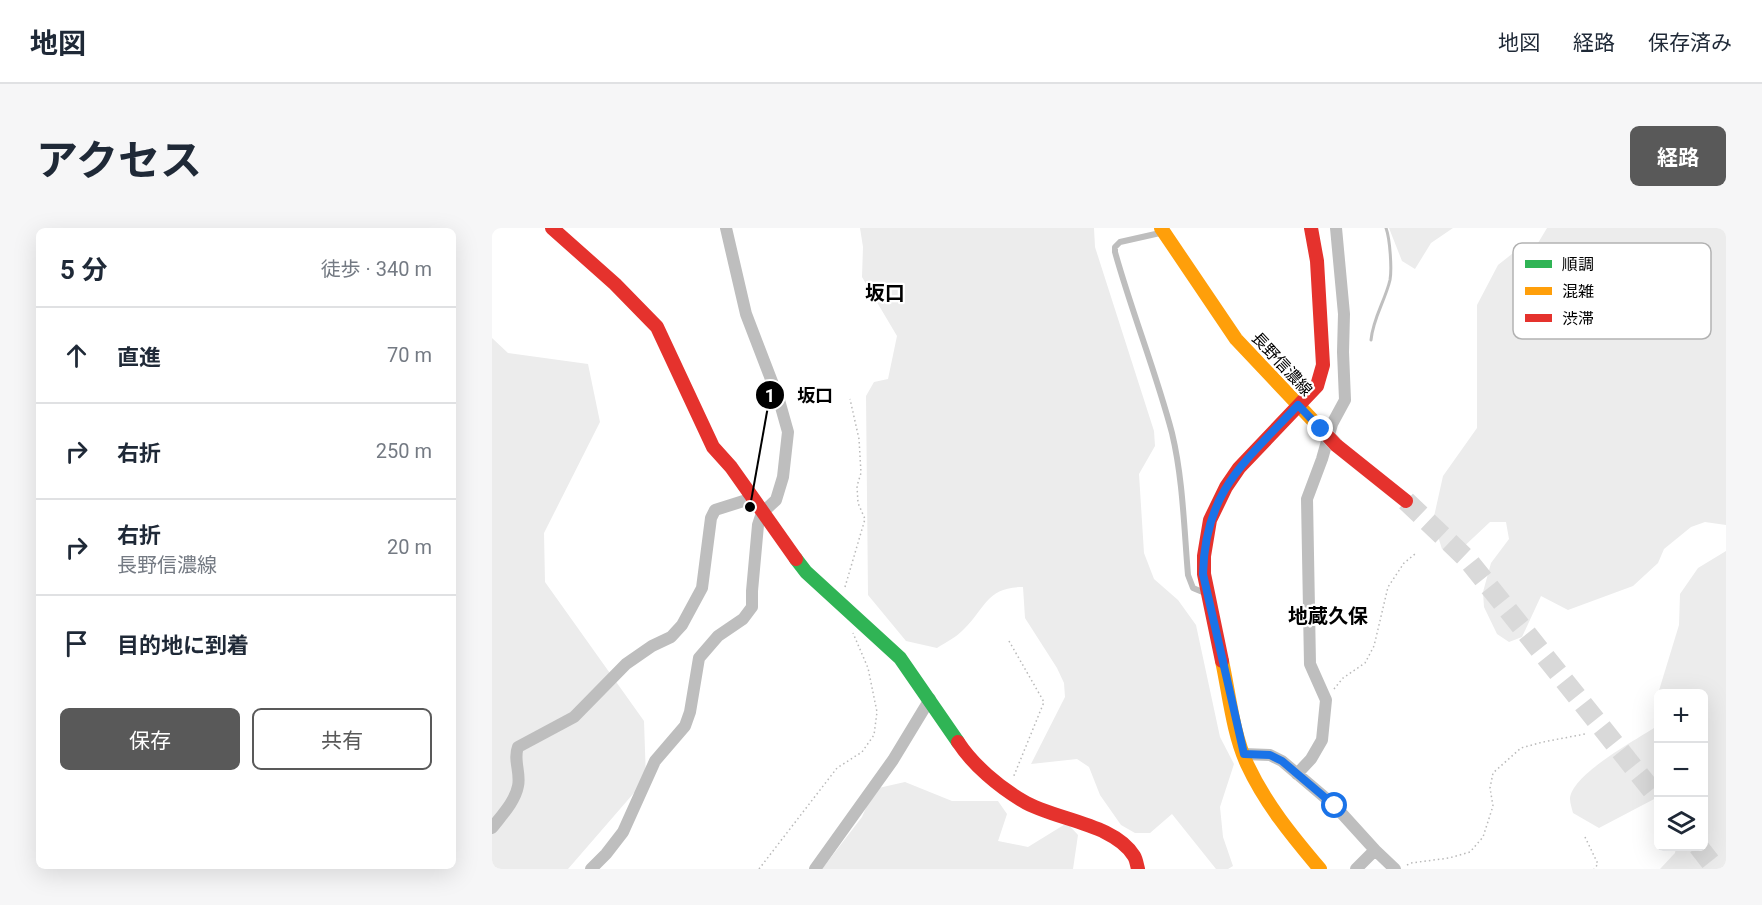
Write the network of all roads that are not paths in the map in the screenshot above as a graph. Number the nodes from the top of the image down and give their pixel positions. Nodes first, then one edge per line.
1 (552, 228) edge
2 (726, 228) edge
3 (1311, 228) edge
4 (1336, 228) edge
5 (1162, 230) edge
6 (1298, 405) junction
7 (753, 498) junction
8 (1406, 501) tunnel mouth
9 (762, 513) junction
10 (1208, 594) junction
11 (930, 699) junction
12 (1244, 754) junction
13 (1297, 774) junction
14 (492, 828) edge
15 (1375, 850) junction
16 (591, 869) edge
17 (815, 869) edge
18 (1138, 869) edge
19 (1320, 869) edge
20 (1356, 869) edge
21 (1395, 869) edge

1 - 7 street
2 - 9 street
3 - 6 street
4 - 13 street
5 - 6 street, 長野信濃線
5 - 10 lane
6 - 8 street, 長野信濃線, bridge
6 - 10 street
7 - 9 street
7 - 14 street
9 - 11 street
9 - 16 street
10 - 12 street
11 - 17 street
11 - 18 street
12 - 13 street
12 - 19 street
13 - 15 street
15 - 20 street
15 - 21 street

